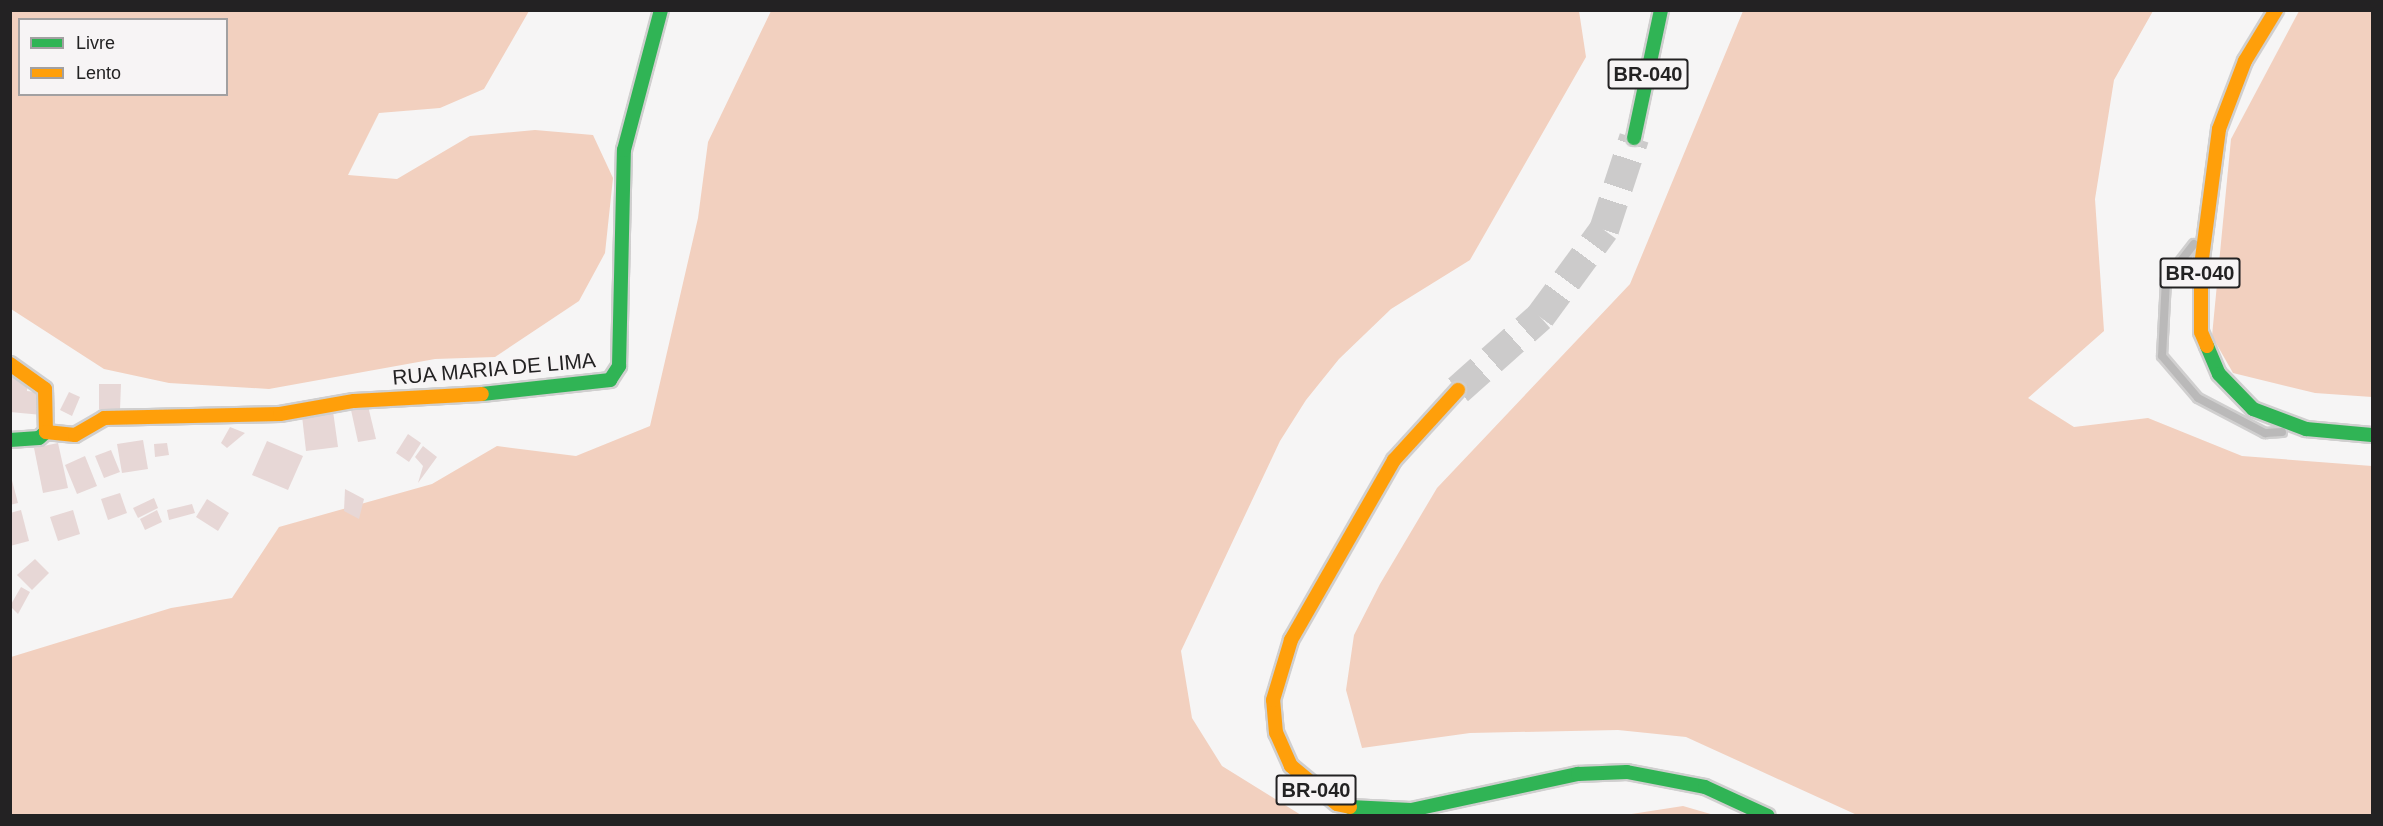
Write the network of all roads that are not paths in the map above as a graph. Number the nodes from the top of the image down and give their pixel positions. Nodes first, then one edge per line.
1 (661, 10) edge
2 (1661, 10) edge
3 (2276, 10) edge
4 (1634, 138) tunnel mouth
5 (2205, 232) junction
6 (10, 364) edge
7 (1458, 390) tunnel mouth
8 (2306, 429) junction
9 (46, 432) junction
10 (2373, 435) edge
11 (10, 441) edge
12 (1768, 816) edge

1 - 9 main road, RUA MARIA DE LIMA
2 - 4 main road, BR-040
3 - 5 main road, BR-040
5 - 8 main road, BR-040
5 - 8 lane
6 - 9 main road
7 - 12 main road, BR-040
8 - 10 main road, BR-040
9 - 11 main road

